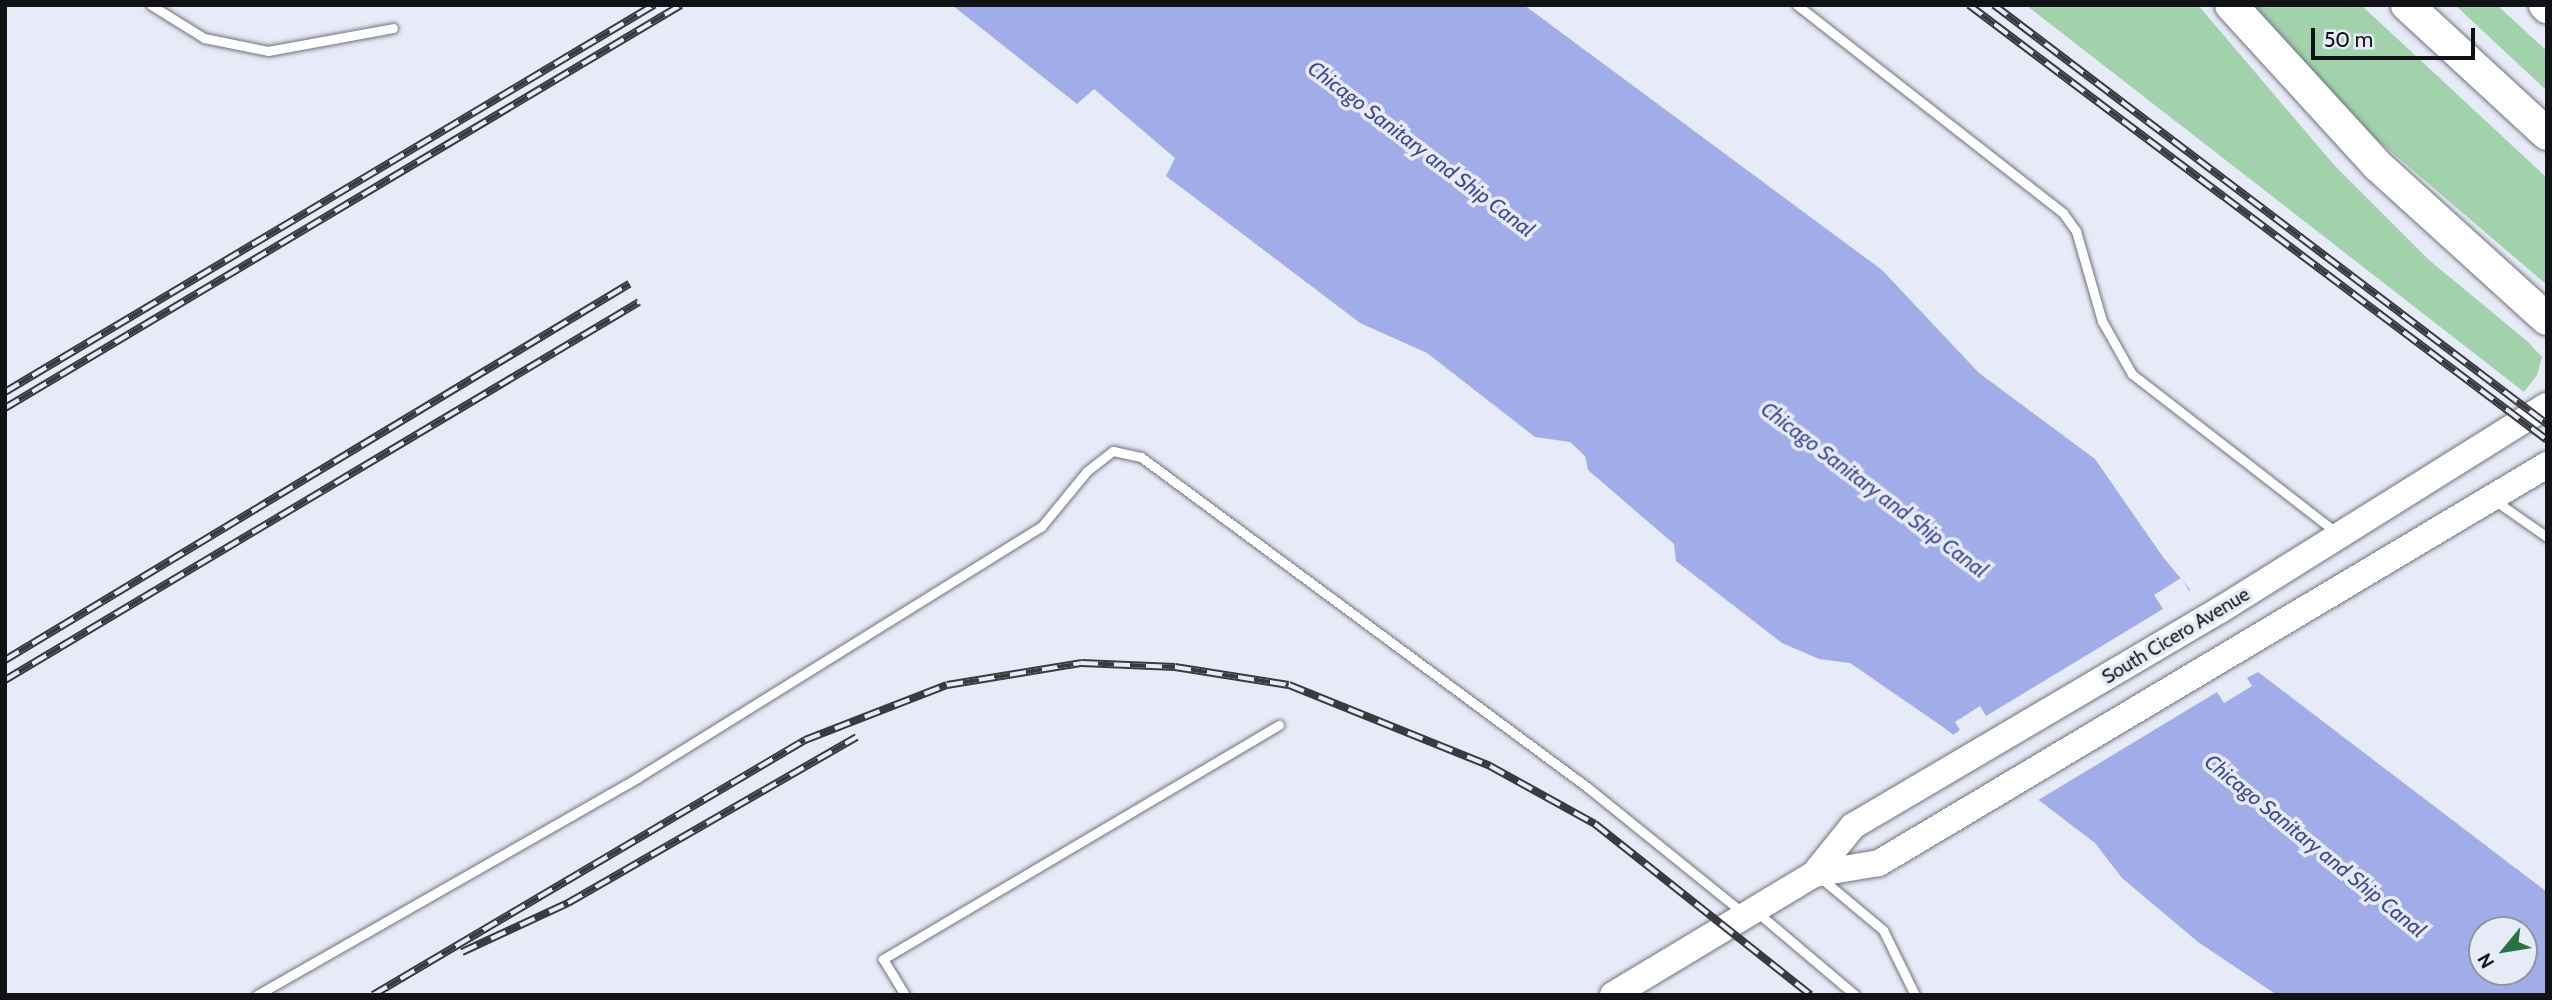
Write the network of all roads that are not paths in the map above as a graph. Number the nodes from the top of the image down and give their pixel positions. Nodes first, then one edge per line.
1 (151, 5) edge
2 (1797, 5) edge
3 (2231, 5) edge
4 (2407, 5) edge
5 (393, 28) dead end
6 (2547, 134) edge
7 (2547, 319) edge
8 (2547, 406) edge
9 (2547, 465) edge
10 (2492, 499) junction
11 (2340, 535) junction
12 (2547, 537) edge
13 (1279, 725) dead end
14 (1814, 874) junction
15 (1750, 912) junction
16 (257, 995) edge
17 (905, 995) edge
18 (1613, 995) edge
19 (1855, 995) edge
20 (1915, 995) edge

1 - 5 lane
2 - 11 lane
3 - 7 highway
4 - 6 highway
8 - 11 main road, South Cicero Avenue
9 - 10 main road, South Cicero Avenue
10 - 12 lane
10 - 14 main road, South Cicero Avenue
11 - 14 main road, South Cicero Avenue
13 - 17 lane
14 - 15 main road, South Cicero Avenue
14 - 20 lane
15 - 16 lane
15 - 18 main road, South Cicero Avenue
15 - 19 lane

